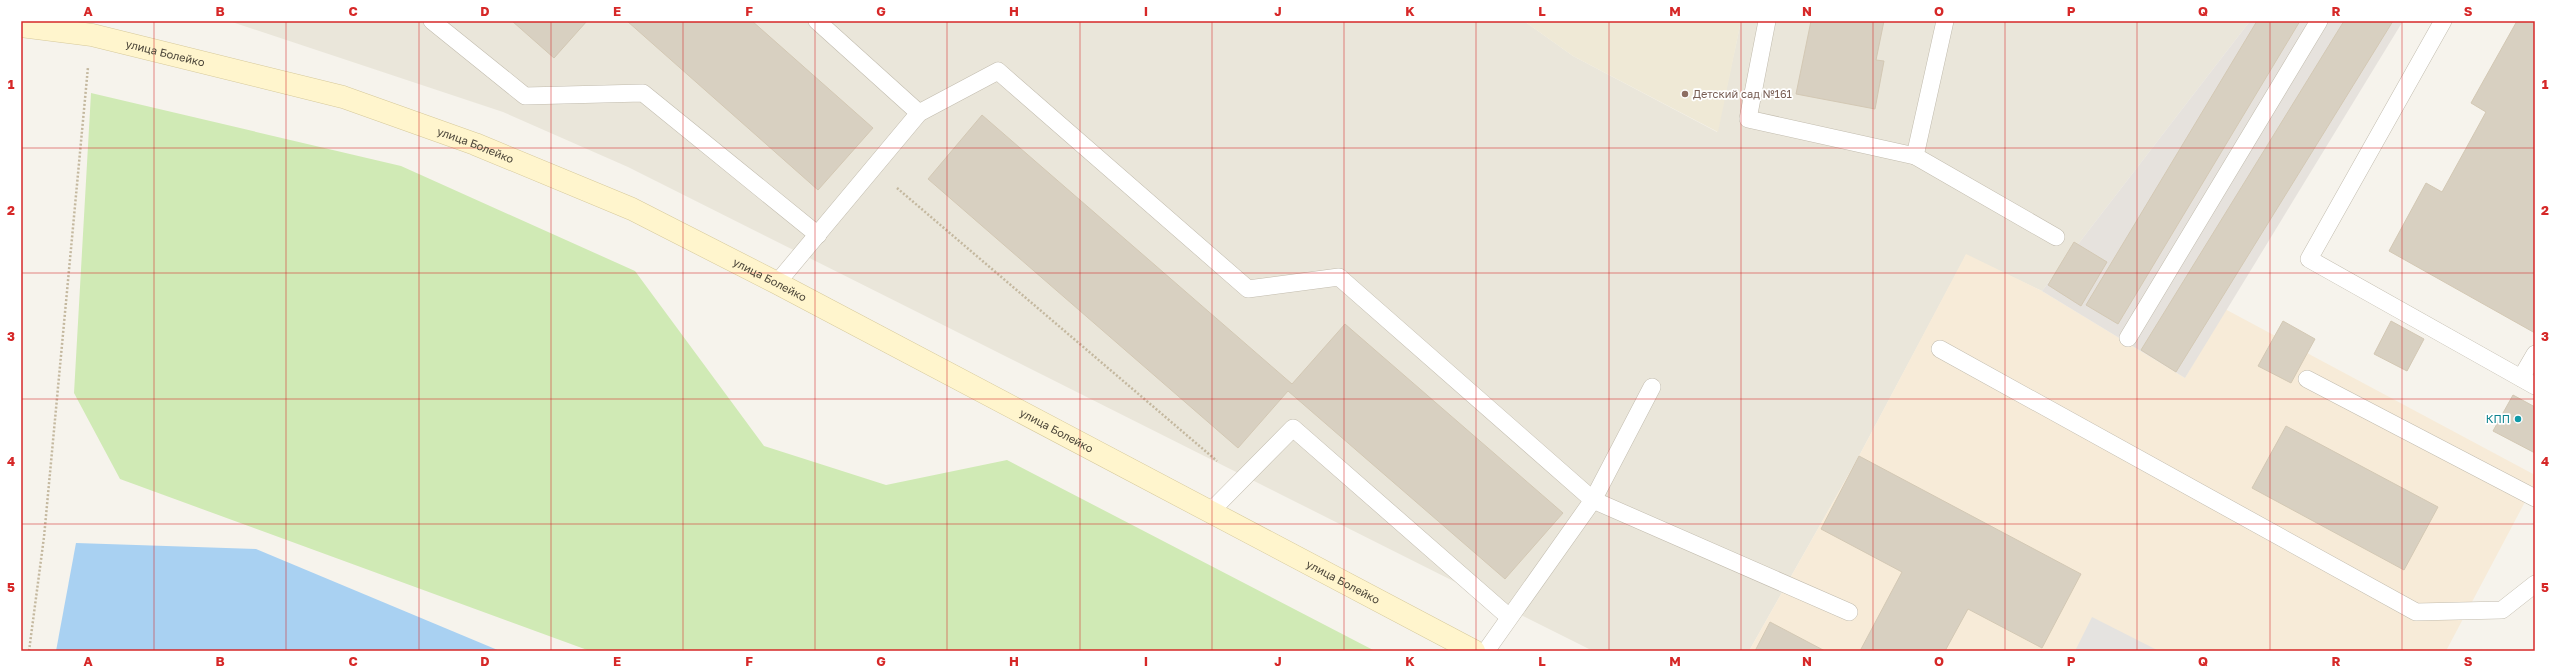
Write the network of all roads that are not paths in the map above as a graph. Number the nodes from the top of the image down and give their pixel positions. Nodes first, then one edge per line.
1 (432, 21) edge
2 (817, 21) edge
3 (1768, 21) edge
4 (1945, 21) edge
5 (2319, 21) edge
6 (2443, 21) edge
7 (21, 26) edge
8 (919, 113) junction
9 (1915, 156) junction
10 (818, 235) junction
11 (2056, 237) dead end
12 (777, 283) junction
13 (2128, 338) dead end
14 (1940, 349) dead end
15 (2535, 354) edge
16 (2308, 379) dead end
17 (2528, 382) edge
18 (1652, 387) dead end
19 (2535, 498) edge
20 (1593, 500) junction
21 (1210, 512) junction
22 (2535, 584) edge
23 (1849, 612) dead end
24 (1509, 617) junction
25 (1474, 651) edge
26 (1486, 651) edge

1 - 10 lane
2 - 8 lane
3 - 9 lane
4 - 9 lane
5 - 13 lane
6 - 17 lane
7 - 12 street, улица Болейко
8 - 10 lane
8 - 20 lane
9 - 11 lane
10 - 12 lane
12 - 21 street, улица Болейко
14 - 22 lane
15 - 17 lane
16 - 19 lane
18 - 20 lane
20 - 23 lane
20 - 24 lane
21 - 24 lane
21 - 25 street, улица Болейко
24 - 26 lane

